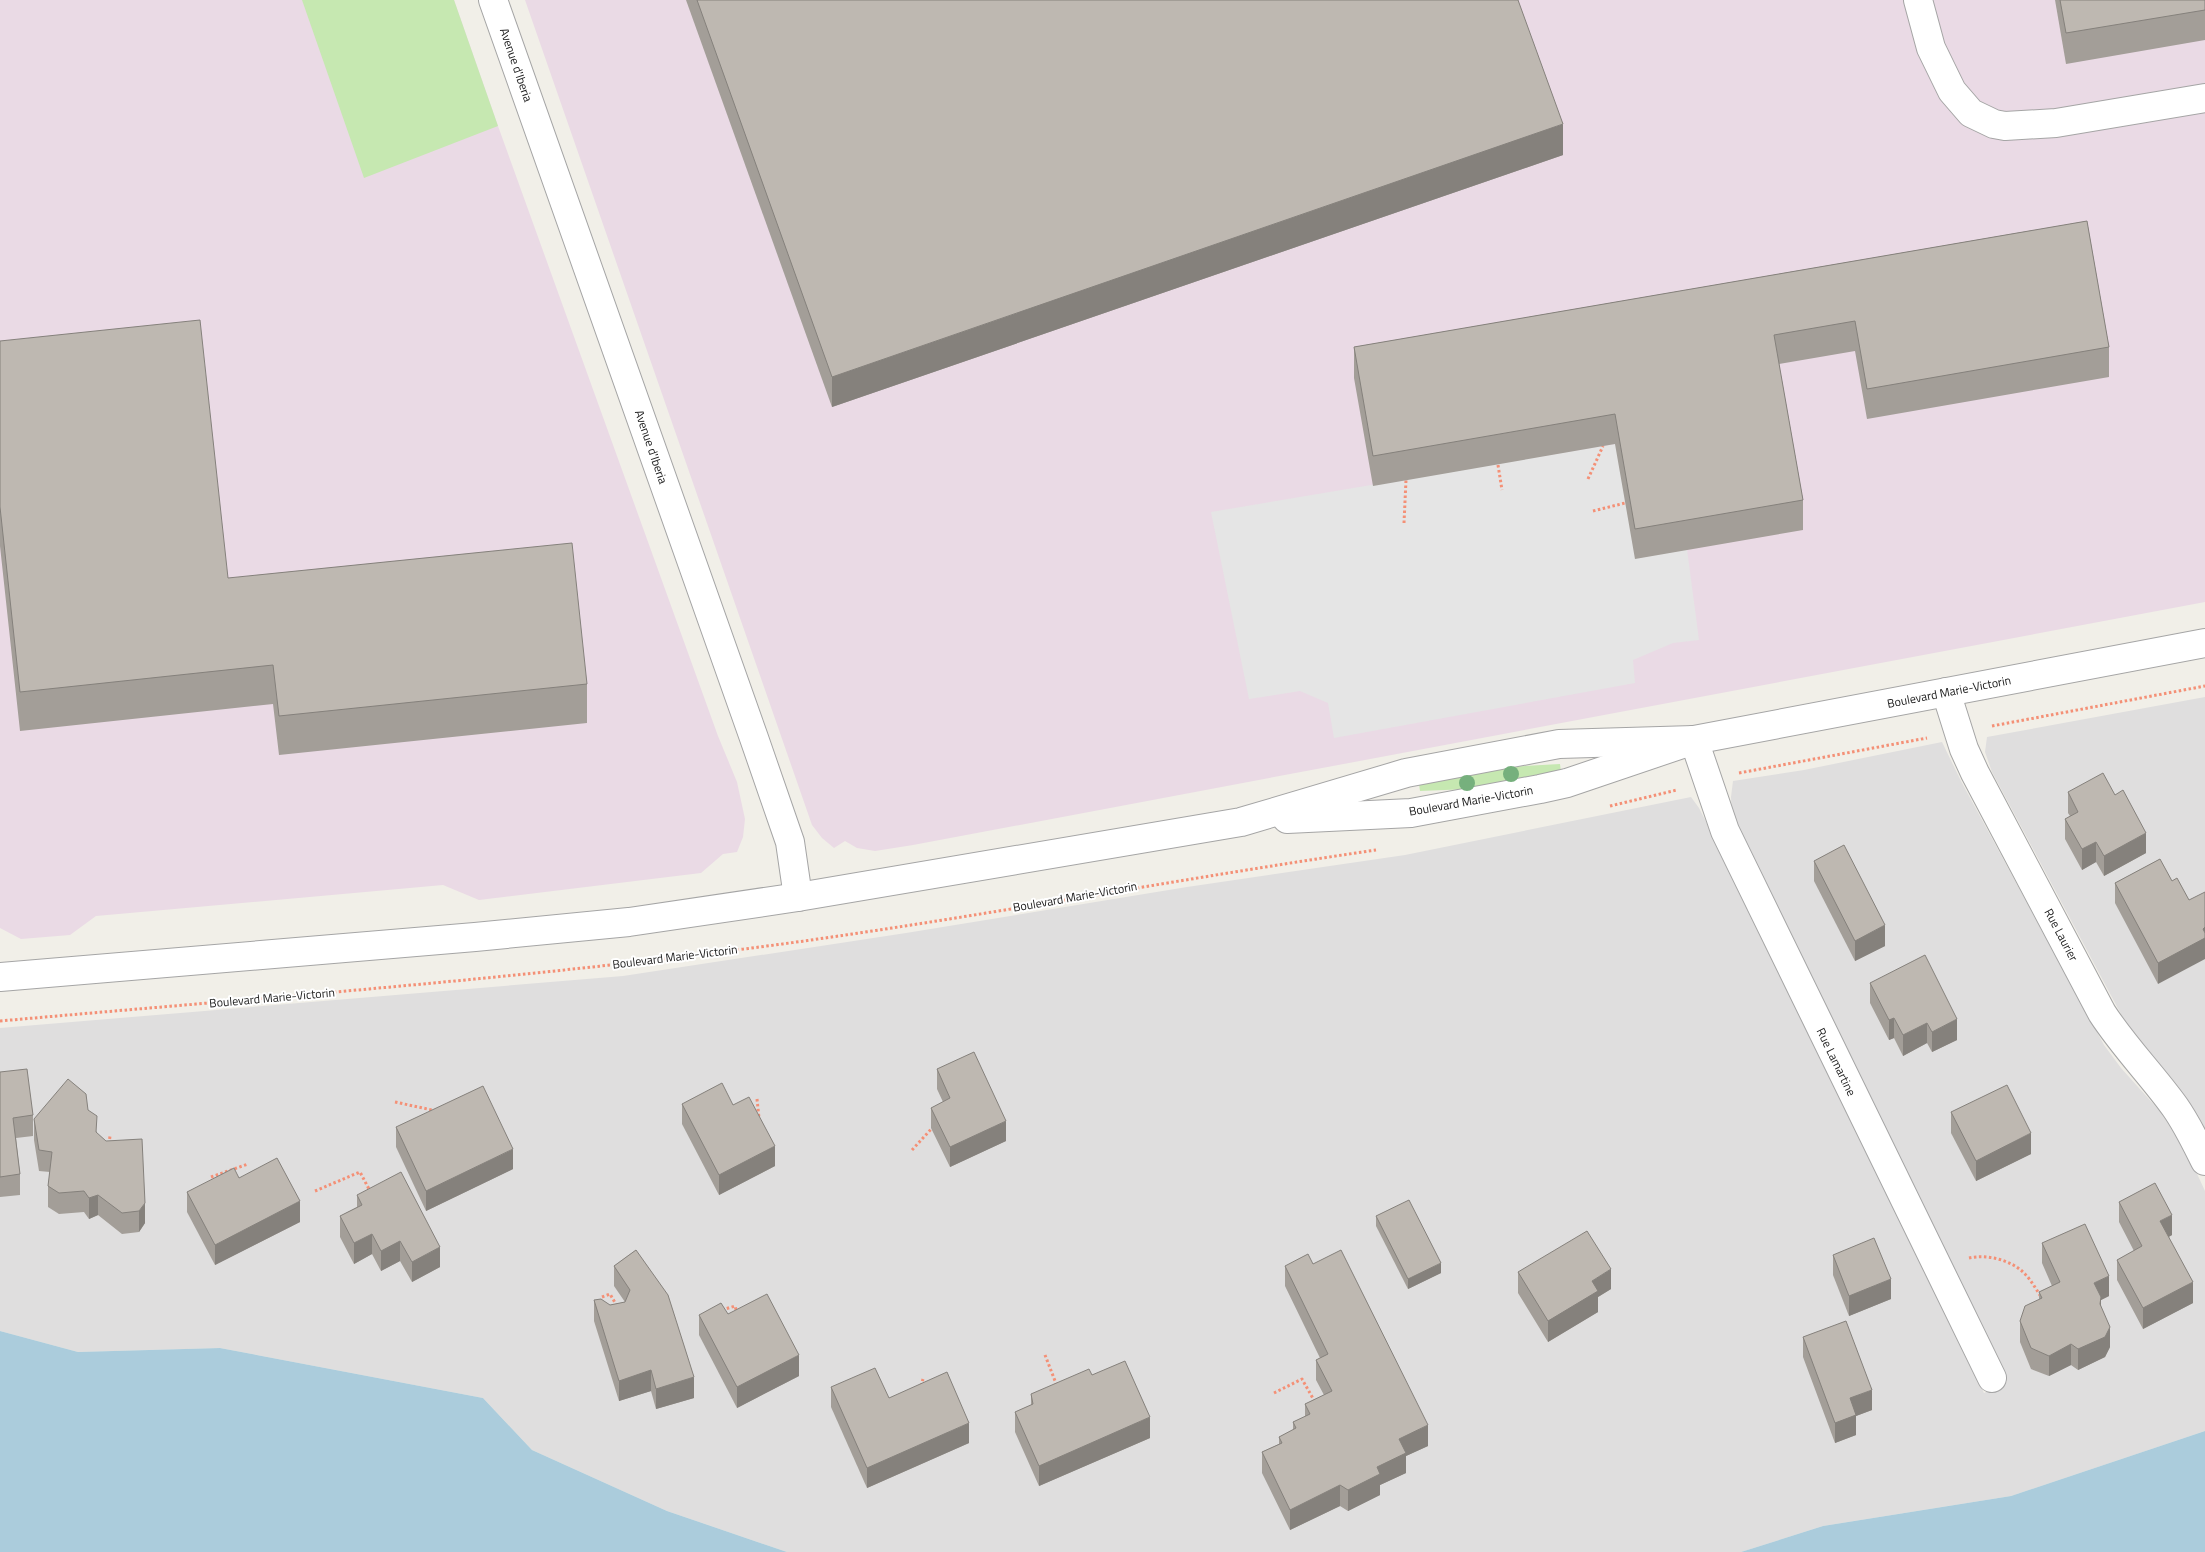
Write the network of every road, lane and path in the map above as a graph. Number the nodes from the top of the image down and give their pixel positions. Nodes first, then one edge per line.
1 (493, 0) edge
2 (1918, 0) edge
3 (2205, 98) edge
4 (1603, 446) dead end
5 (1498, 465) dead end
6 (1588, 479) dead end
7 (1406, 480) dead end
8 (1502, 490) dead end
9 (1625, 503) edge
10 (1593, 511) dead end
11 (1404, 522) dead end
12 (2205, 643) edge
13 (2205, 686) edge
14 (1946, 692) junction
15 (1990, 726) dead end
16 (1934, 737) dead end
17 (1694, 740) junction
18 (1736, 774) dead end
19 (1241, 822) junction
20 (1345, 855) dead end
21 (798, 897) junction
22 (0, 977) edge
23 (65, 1008) dead end
24 (65, 1015) junction
25 (0, 1020) edge
26 (757, 1099) dead end
27 (395, 1102) dead end
28 (436, 1118) edge
29 (760, 1124) edge
30 (936, 1126) edge
31 (110, 1136) dead end
32 (912, 1150) dead end
33 (107, 1153) edge
34 (2205, 1161) edge
35 (248, 1164) dead end
36 (215, 1183) edge
37 (315, 1191) dead end
38 (372, 1197) edge
39 (1938, 1267) junction
40 (602, 1297) edge
41 (2044, 1301) edge
42 (617, 1308) edge
43 (719, 1311) edge
44 (740, 1321) edge
45 (1045, 1355) dead end
46 (1992, 1378) dead end
47 (923, 1379) dead end
48 (1059, 1392) edge
49 (918, 1393) edge
50 (1274, 1394) dead end
51 (1319, 1408) edge

1 - 21 street, Avenue d'Iberia
2 - 3 street
4 - 6 path
5 - 8 path
7 - 11 path
9 - 10 path
12 - 14 street, Boulevard Marie-Victorin
13 - 15 path
14 - 17 street, Boulevard Marie-Victorin
14 - 34 street, Rue Laurier
16 - 18 path
17 - 19 street, Boulevard Marie-Victorin
17 - 19 street, Boulevard Marie-Victorin
17 - 39 street, Rue Lamartine
19 - 21 street, Boulevard Marie-Victorin
20 - 24 path, Boulevard Marie-Victorin
21 - 22 street, Boulevard Marie-Victorin
23 - 24 path
24 - 25 path, Boulevard Marie-Victorin
26 - 29 path
27 - 28 path
30 - 32 path
31 - 33 path
35 - 36 path
37 - 38 path
39 - 41 path
39 - 46 street, Rue Lamartine
40 - 42 path
43 - 44 path
45 - 48 path
47 - 49 path
50 - 51 path

